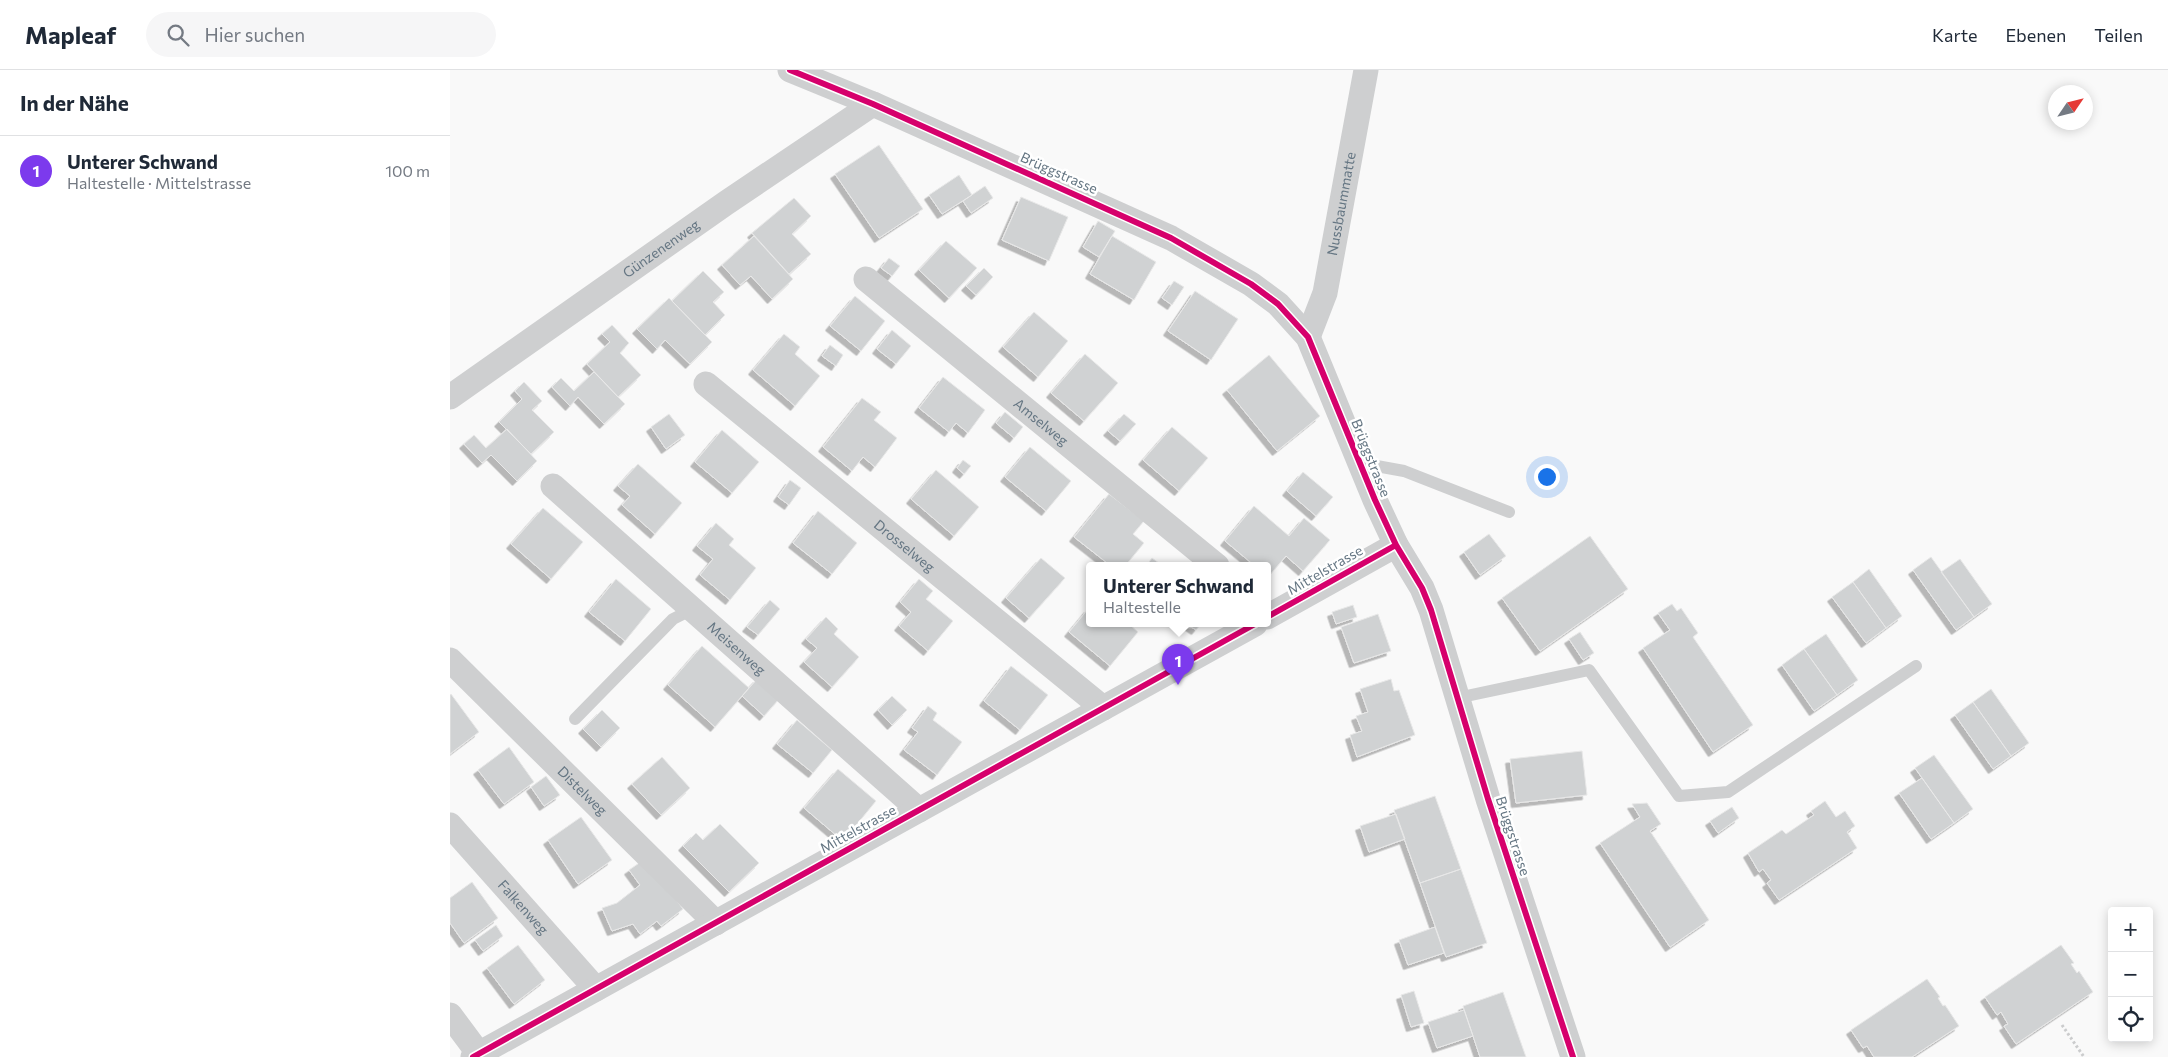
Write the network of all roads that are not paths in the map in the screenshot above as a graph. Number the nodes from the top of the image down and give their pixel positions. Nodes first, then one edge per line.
1 (790, 70) edge
2 (1366, 70) edge
3 (873, 104) junction
4 (866, 279) dead end
5 (1308, 337) junction
6 (706, 384) dead end
7 (450, 397) edge
8 (1360, 463) junction
9 (553, 486) dead end
10 (1510, 512) dead end
11 (1396, 545) junction
12 (1212, 562) edge
13 (693, 609) junction
14 (1271, 612) edge
15 (1245, 627) edge
16 (450, 660) edge
17 (1916, 666) dead end
18 (1458, 698) junction
19 (1103, 708) junction
20 (575, 719) dead end
21 (919, 810) junction
22 (450, 825) edge
23 (716, 923) junction
24 (596, 989) junction
25 (450, 1015) edge
26 (476, 1056) edge
27 (1573, 1057) edge

1 - 3 street, Brüggstrasse
2 - 5 street, Nussbaummatte
3 - 5 street, Brüggstrasse
3 - 7 street, Günzenenweg
4 - 12 street, Amselweg
5 - 8 street, Brüggstrasse
6 - 19 street, Drosselweg
8 - 10 lane
8 - 11 street, Brüggstrasse
9 - 13 street, Meisenweg
11 - 14 street, Mittelstrasse
11 - 18 street, Brüggstrasse
13 - 20 lane
13 - 21 street, Meisenweg
15 - 19 street, Mittelstrasse
16 - 23 street, Distelweg
17 - 18 lane
18 - 27 street, Brüggstrasse
19 - 21 street, Mittelstrasse
21 - 23 street, Mittelstrasse
22 - 24 street, Falkenweg
23 - 24 street, Mittelstrasse
24 - 26 street, Mittelstrasse
25 - 26 street

